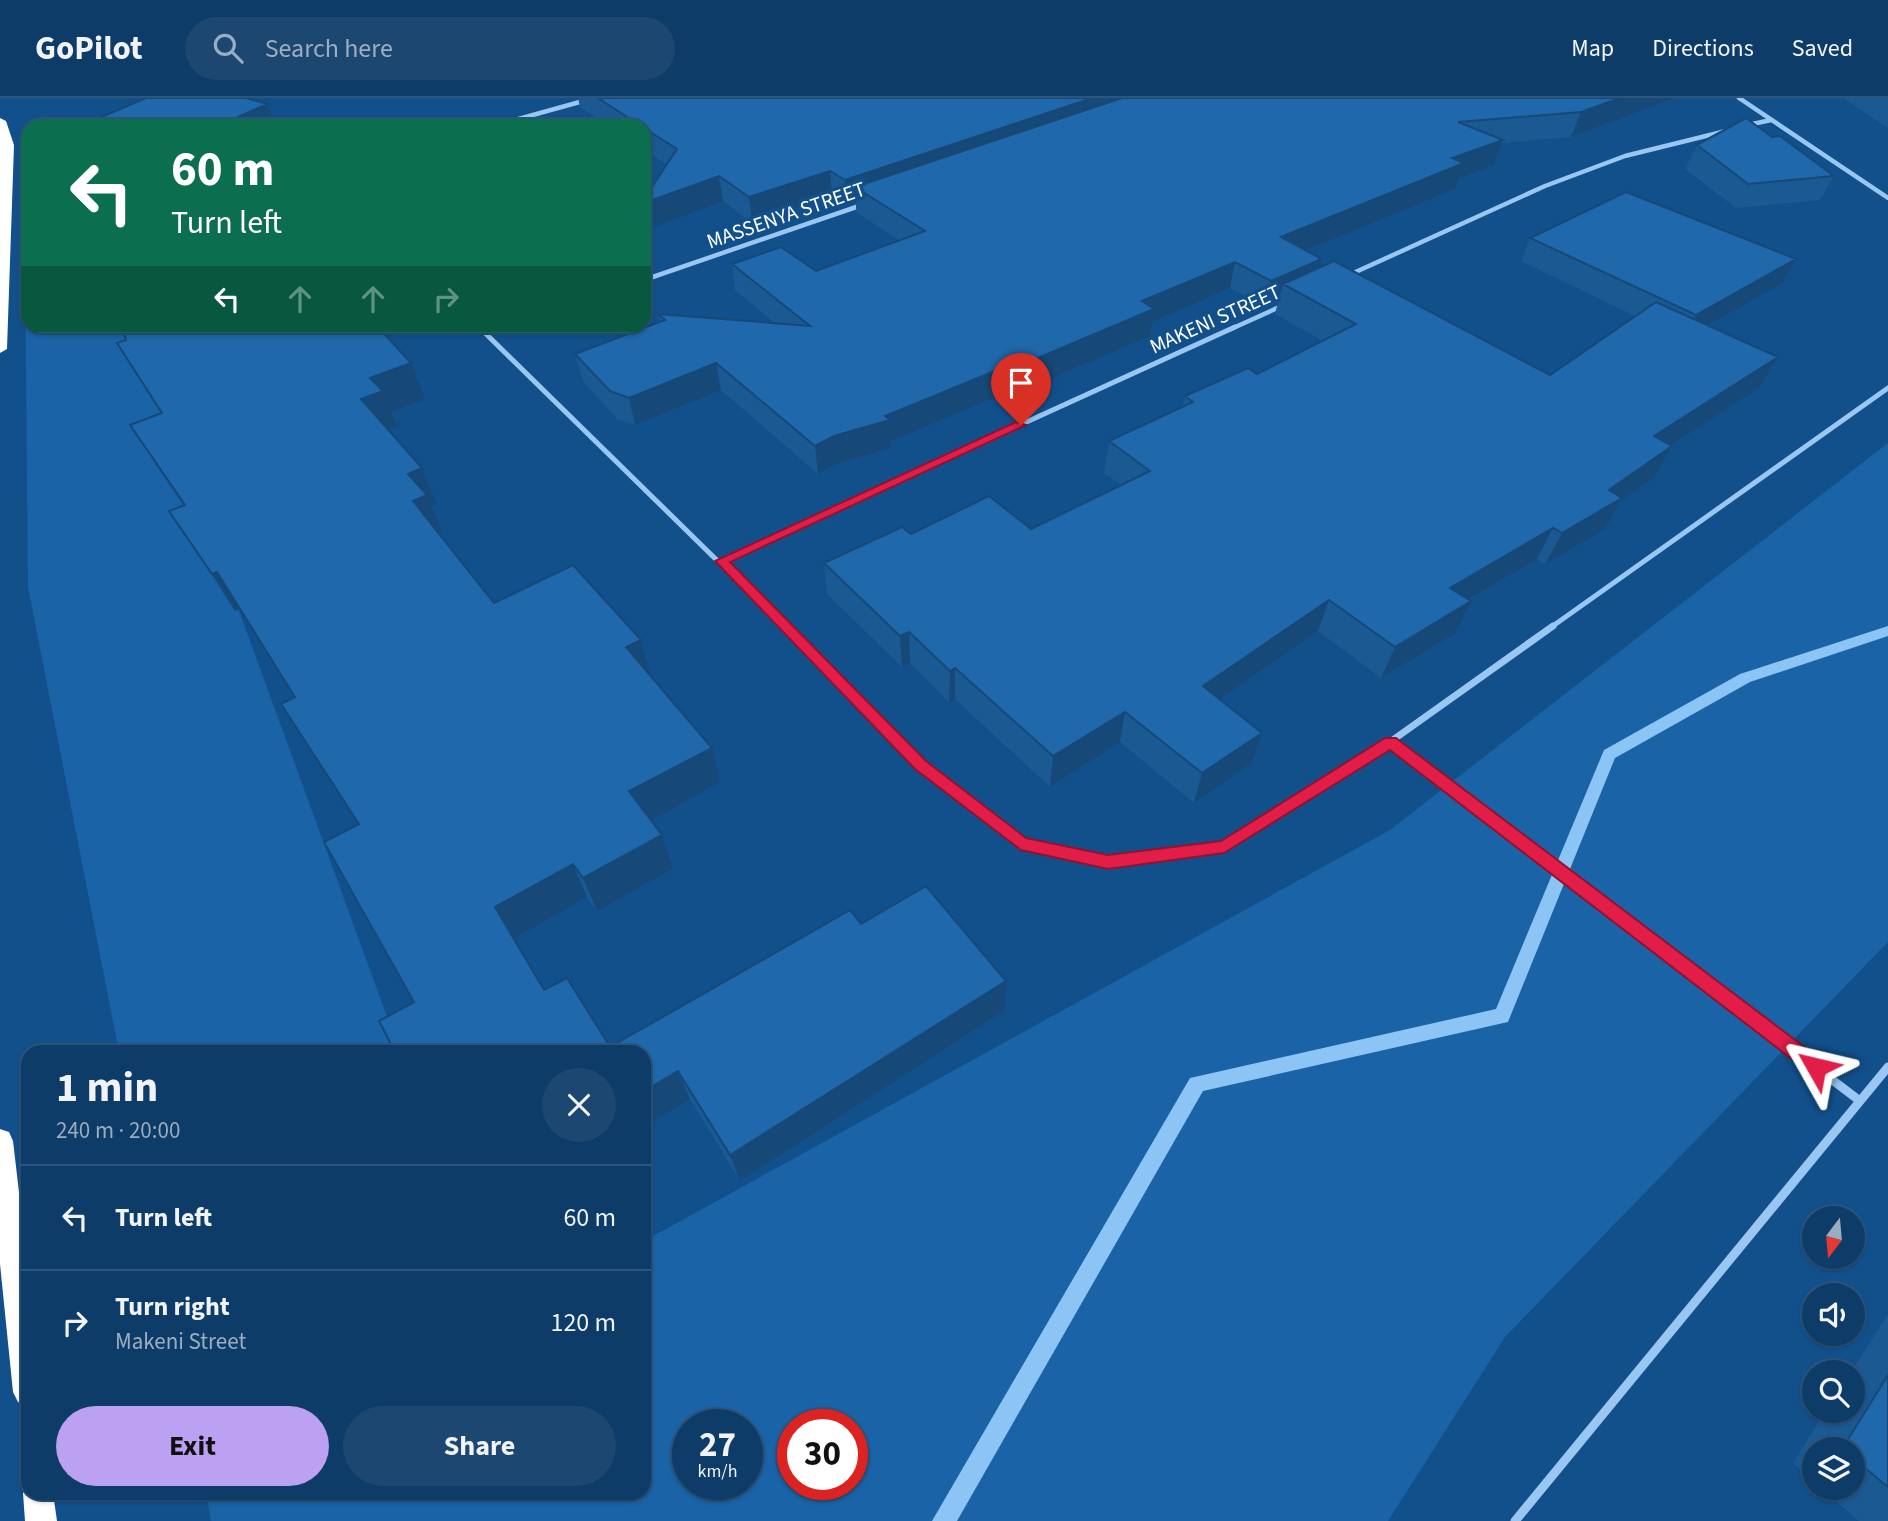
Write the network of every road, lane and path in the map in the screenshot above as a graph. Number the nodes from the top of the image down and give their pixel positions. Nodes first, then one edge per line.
1 (594, 98) edge
2 (1739, 98) edge
3 (518, 119) edge
4 (1771, 120) junction
5 (0, 121) edge
6 (1888, 198) edge
7 (878, 200) edge
8 (651, 278) edge
9 (1342, 279) edge
10 (1291, 302) edge
11 (489, 333) edge
12 (486, 334) joint
13 (0, 349) edge
14 (1888, 388) edge
15 (721, 561) junction
16 (1390, 742) junction
17 (1888, 1067) edge
18 (1860, 1101) junction
19 (0, 1140) edge
20 (21, 1329) edge
21 (39, 1500) edge
22 (41, 1521) edge
23 (1515, 1521) edge

1 - 3 street
2 - 4 street
4 - 6 street
4 - 9 street
5 - 13 highway
7 - 8 street, MASSENYA STREET
10 - 15 street, MAKENI STREET
11 - 12 street
12 - 15 street
14 - 16 street
15 - 16 street
16 - 18 street
17 - 18 street
18 - 23 street
19 - 20 highway
21 - 22 highway

